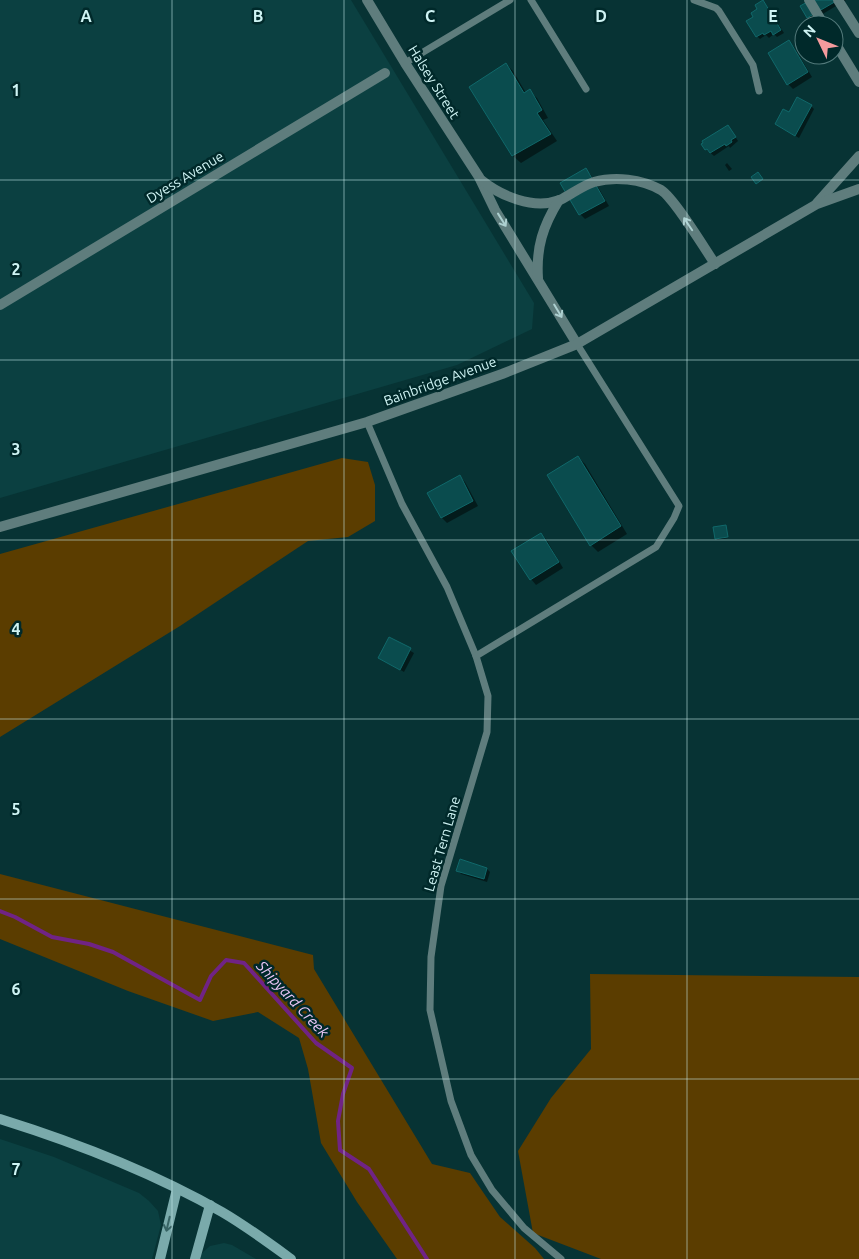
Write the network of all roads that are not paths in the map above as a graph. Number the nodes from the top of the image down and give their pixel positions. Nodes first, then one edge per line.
1 (367, 0) edge
2 (510, 0) edge
3 (531, 0) edge
4 (694, 0) edge
5 (809, 0) edge
6 (838, 0) edge
7 (818, 15) edge
8 (859, 33) edge
9 (844, 57) edge
10 (405, 63) junction
11 (385, 73) dead end
12 (859, 82) edge
13 (586, 89) dead end
14 (759, 91) dead end
15 (859, 156) edge
16 (478, 177) junction
17 (859, 181) edge
18 (859, 189) edge
19 (559, 200) junction
20 (817, 204) junction
21 (715, 264) junction
22 (538, 279) junction
23 (0, 305) edge
24 (577, 344) junction
25 (367, 422) junction
26 (0, 527) edge
27 (476, 656) junction
28 (0, 1119) edge
29 (177, 1188) junction
30 (210, 1205) junction
31 (160, 1259) edge
32 (195, 1259) edge
33 (291, 1259) edge
34 (561, 1259) edge

1 - 10 street, Halsey Street
2 - 10 lane
3 - 13 lane
4 - 14 lane
5 - 7 street
6 - 8 street
9 - 12 street
10 - 16 street, Halsey Street
11 - 23 street, Dyess Avenue
15 - 20 street
16 - 19 street, Halsey Street
16 -> 22 street, Halsey Street
17 - 20 street
18 - 20 street, Bainbridge Avenue
21 -> 19 street, Halsey Street
19 - 22 street
20 - 21 street, Bainbridge Avenue
21 - 24 street, Bainbridge Avenue
22 -> 24 street, Halsey Street
24 - 25 street, Bainbridge Avenue
24 - 27 lane
25 - 26 street, Bainbridge Avenue
25 - 27 lane, Least Tern Lane
27 - 34 lane, Least Tern Lane
28 - 29 street
29 - 30 street
29 -> 31 street
30 - 32 street
30 - 33 street

